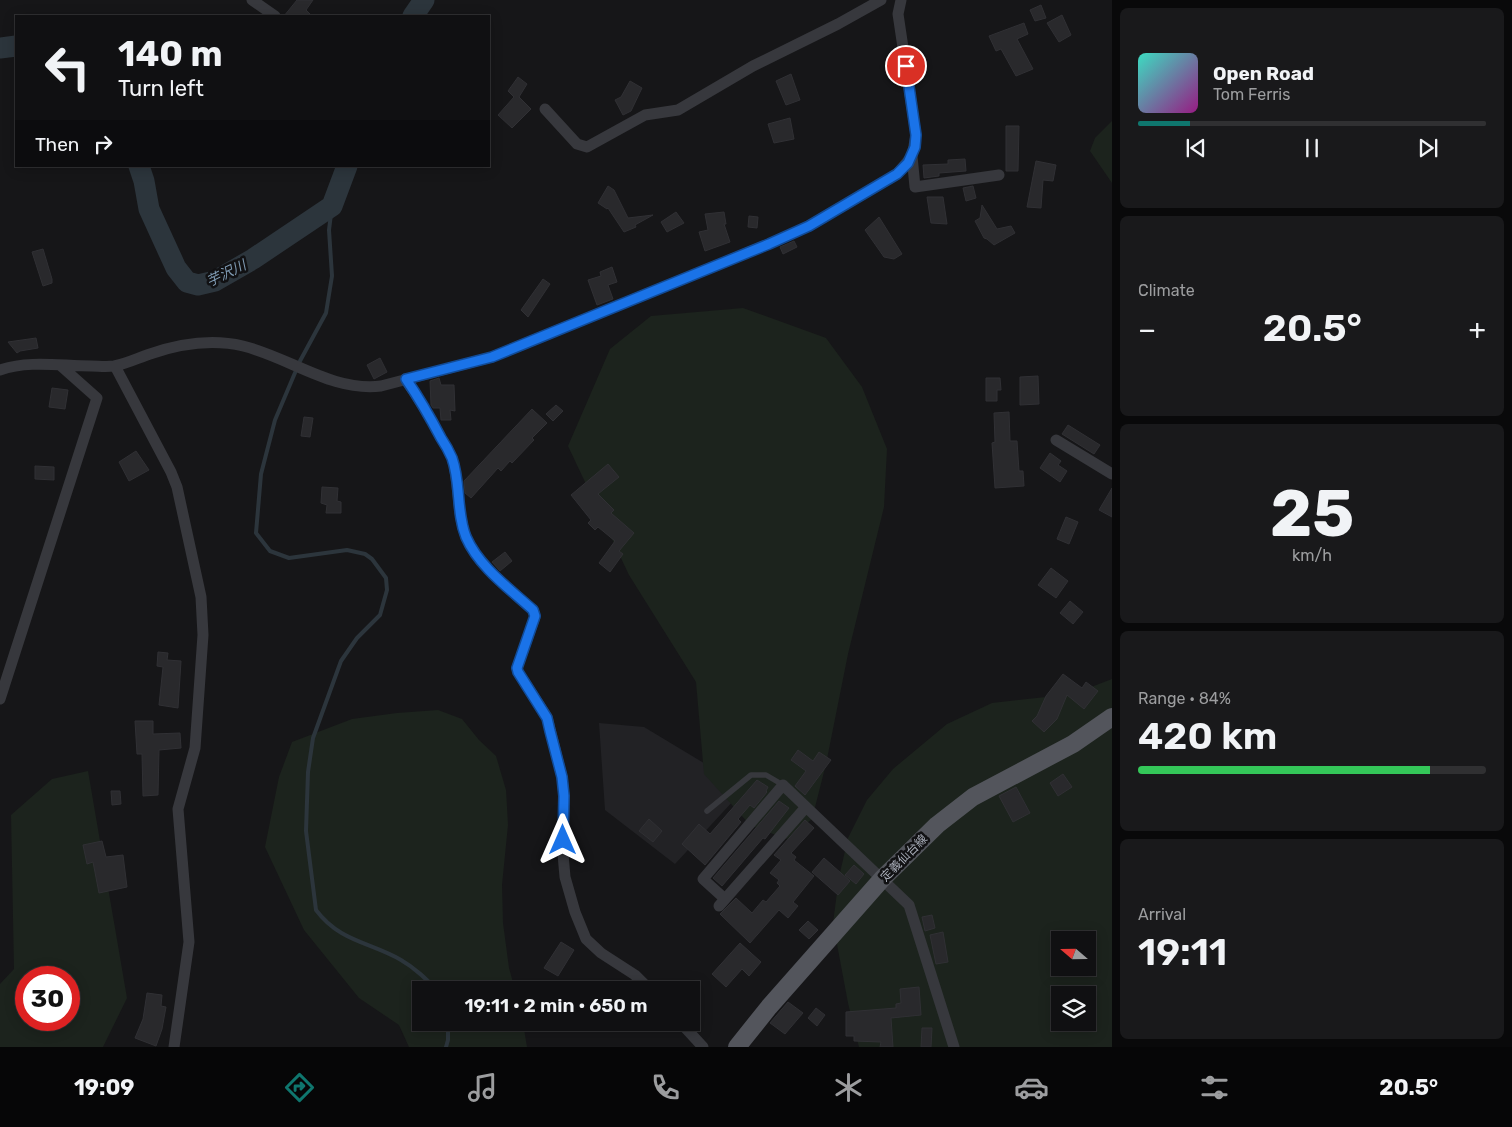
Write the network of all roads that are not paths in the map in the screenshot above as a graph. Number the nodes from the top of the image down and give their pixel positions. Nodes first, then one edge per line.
1 (252, 0) edge
2 (881, 0) edge
3 (901, 0) edge
4 (274, 15) edge
5 (545, 109) dead end
6 (912, 156) junction
7 (999, 176) dead end
8 (61, 366) junction
9 (115, 366) junction
10 (0, 370) edge
11 (406, 379) junction
12 (1056, 440) dead end
13 (1112, 474) edge
14 (0, 699) edge
15 (1112, 717) edge
16 (783, 785) junction
17 (806, 807) junction
18 (707, 811) dead end
19 (882, 879) junction
20 (641, 981) edge
21 (688, 1031) edge
22 (174, 1047) edge
23 (703, 1047) edge
24 (736, 1047) edge
25 (954, 1047) edge

1 - 4 street
2 - 5 street
3 - 6 street
6 - 7 street
6 - 11 street
8 - 9 street
8 - 10 street
8 - 14 street
9 - 11 street
9 - 22 street
11 - 20 street
12 - 13 street
15 - 19 main road, 定義仙台線
16 - 17 street
16 - 17 street
16 - 18 lane
17 - 19 street
19 - 24 main road, 定義仙台線
19 - 25 street
21 - 23 street

